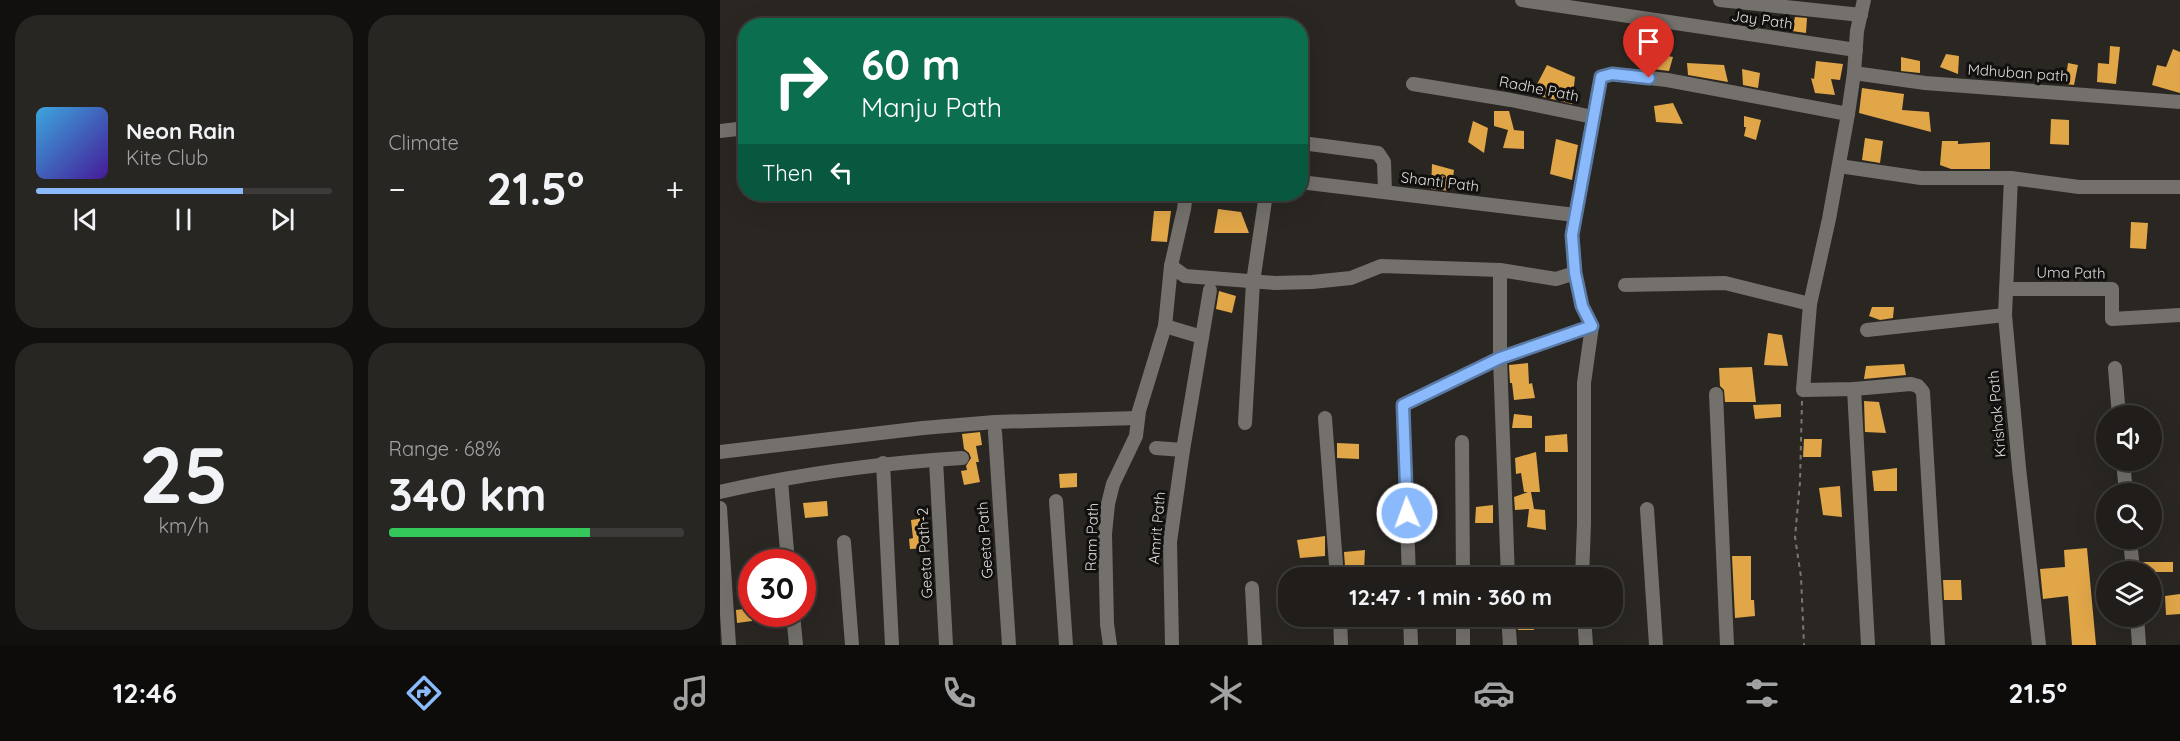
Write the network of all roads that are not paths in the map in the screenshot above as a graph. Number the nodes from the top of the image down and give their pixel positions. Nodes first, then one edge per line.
1 (1522, 0) edge
2 (1720, 0) edge
3 (1864, 0) edge
4 (1861, 15) junction
5 (1856, 50) junction
6 (1854, 73) junction
7 (1413, 84) dead end
8 (2180, 102) edge
9 (1848, 114) junction
10 (1593, 117) junction
11 (738, 129) edge
12 (720, 131) edge
13 (1308, 144) edge
14 (1839, 166) junction
15 (2011, 178) junction
16 (1308, 183) edge
17 (2180, 187) edge
18 (1385, 191) junction
19 (1185, 201) edge
20 (1265, 201) edge
21 (1575, 215) junction
22 (1172, 266) junction
23 (1500, 270) junction
24 (1575, 273) junction
25 (1252, 282) junction
26 (1624, 285) dead end
27 (1210, 290) dead end
28 (2006, 290) junction
29 (1810, 304) junction
30 (2005, 315) junction
31 (2180, 315) edge
32 (1165, 326) junction
33 (1592, 326) junction
34 (1867, 330) dead end
35 (1202, 337) junction
36 (1500, 358) junction
37 (2115, 368) dead end
38 (1854, 389) junction
39 (1716, 394) dead end
40 (2118, 405) edge
41 (1138, 418) junction
42 (1325, 418) dead end
43 (1245, 423) dead end
44 (995, 432) dead end
45 (1462, 442) dead end
46 (1156, 448) dead end
47 (1183, 450) junction
48 (720, 452) edge
49 (962, 458) dead end
50 (936, 460) junction
51 (883, 463) junction
52 (781, 481) junction
53 (720, 492) edge
54 (1056, 501) dead end
55 (720, 508) edge
56 (1647, 509) dead end
57 (844, 542) dead end
58 (787, 549) edge
59 (1336, 567) edge
60 (1409, 567) edge
61 (1463, 567) edge
62 (1508, 567) edge
63 (1582, 567) edge
64 (1252, 588) dead end
65 (794, 627) edge
66 (1340, 627) edge
67 (1410, 627) edge
68 (1463, 627) edge
69 (1509, 627) edge
70 (1585, 627) edge
71 (2138, 627) edge
72 (729, 645) edge
73 (796, 645) edge
74 (852, 645) edge
75 (892, 645) edge
76 (946, 645) edge
77 (1008, 645) edge
78 (1066, 645) edge
79 (1110, 645) edge
80 (1172, 645) edge
81 (1255, 645) edge
82 (1341, 645) edge
83 (1411, 645) edge
84 (1463, 645) edge
85 (1510, 645) edge
86 (1586, 645) edge
87 (1656, 645) edge
88 (1727, 645) edge
89 (1868, 645) edge
90 (1938, 645) edge
91 (2039, 645) edge
92 (2139, 645) edge

1 - 5 street, Jay Path
2 - 4 street
3 - 4 street
4 - 5 street
5 - 6 street
6 - 8 street, Mdhuban path
6 - 9 street
7 - 10 street, Radhe Path
9 - 10 street
9 - 14 street
10 - 21 street
11 - 12 street
13 - 18 street
14 - 15 street
14 - 29 street
15 - 17 street
15 - 28 street, Krishak Path
16 - 18 street, Shanti Path
18 - 21 street, Shanti Path
19 - 22 street, Ram Path
20 - 25 street
21 - 24 street
22 - 25 street
22 - 32 street, Ram Path
23 - 24 street
23 - 25 street
23 - 36 street
24 - 33 street
25 - 43 street
26 - 29 street
27 - 35 street, Amrit Path
28 - 30 street, Krishak Path
28 - 31 street, Uma Path
29 - 38 street
30 - 34 street
30 - 91 street, Krishak Path
32 - 35 street
32 - 41 street, Ram Path
33 - 36 street
33 - 63 street
35 - 47 street, Amrit Path
36 - 60 street
36 - 62 street
37 - 40 street
38 - 89 street
38 - 90 street
39 - 88 street
41 - 48 street
41 - 79 street, Ram Path
42 - 59 street
44 - 77 street, Geeta Path
45 - 61 street
46 - 47 street
47 - 80 street, Amrit Path
49 - 50 street
50 - 51 street
50 - 76 street, Geeta Path-2
51 - 52 street
51 - 75 street
52 - 53 street
52 - 58 street
54 - 78 street
55 - 72 street
56 - 87 street
57 - 74 street
64 - 81 street
65 - 73 street
66 - 82 street
67 - 83 street
68 - 84 street
69 - 85 street
70 - 86 street
71 - 92 street

